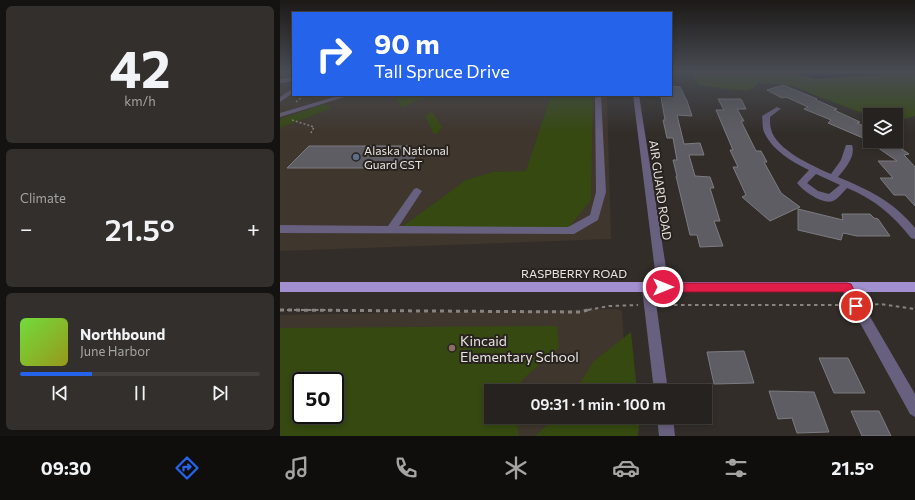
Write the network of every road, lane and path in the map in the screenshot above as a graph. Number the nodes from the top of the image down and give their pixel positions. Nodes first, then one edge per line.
1 (290, 92) edge
2 (345, 96) edge
3 (598, 96) edge
4 (636, 96) edge
5 (280, 100) edge
6 (777, 109) dead end
7 (280, 115) edge
8 (849, 147) dead end
9 (814, 170) junction
10 (832, 178) junction
11 (846, 184) junction
12 (417, 191) dead end
13 (280, 229) edge
14 (392, 230) junction
15 (915, 235) edge
16 (280, 287) edge
17 (663, 287) junction
18 (915, 287) edge
19 (648, 288) junction
20 (847, 288) junction
21 (650, 306) junction
22 (856, 306) junction
23 (915, 309) edge
24 (280, 310) edge
25 (660, 384) edge
26 (915, 409) edge
27 (666, 424) edge
28 (667, 436) edge

1 - 5 street
2 - 7 street
3 - 14 street
4 - 17 street, AIR GUARD ROAD
6 - 9 street
8 - 10 street
9 - 10 street
9 - 11 street
10 - 11 street
11 - 15 street
12 - 14 street
13 - 14 street
16 - 19 main road, RASPBERRY ROAD
17 - 19 main road, RASPBERRY ROAD
17 - 20 main road, RASPBERRY ROAD
18 - 20 main road, RASPBERRY ROAD
19 - 21 street
20 - 22 street
21 - 22 path
21 - 24 path
21 - 25 street
22 - 23 path
22 - 26 street
27 - 28 street

